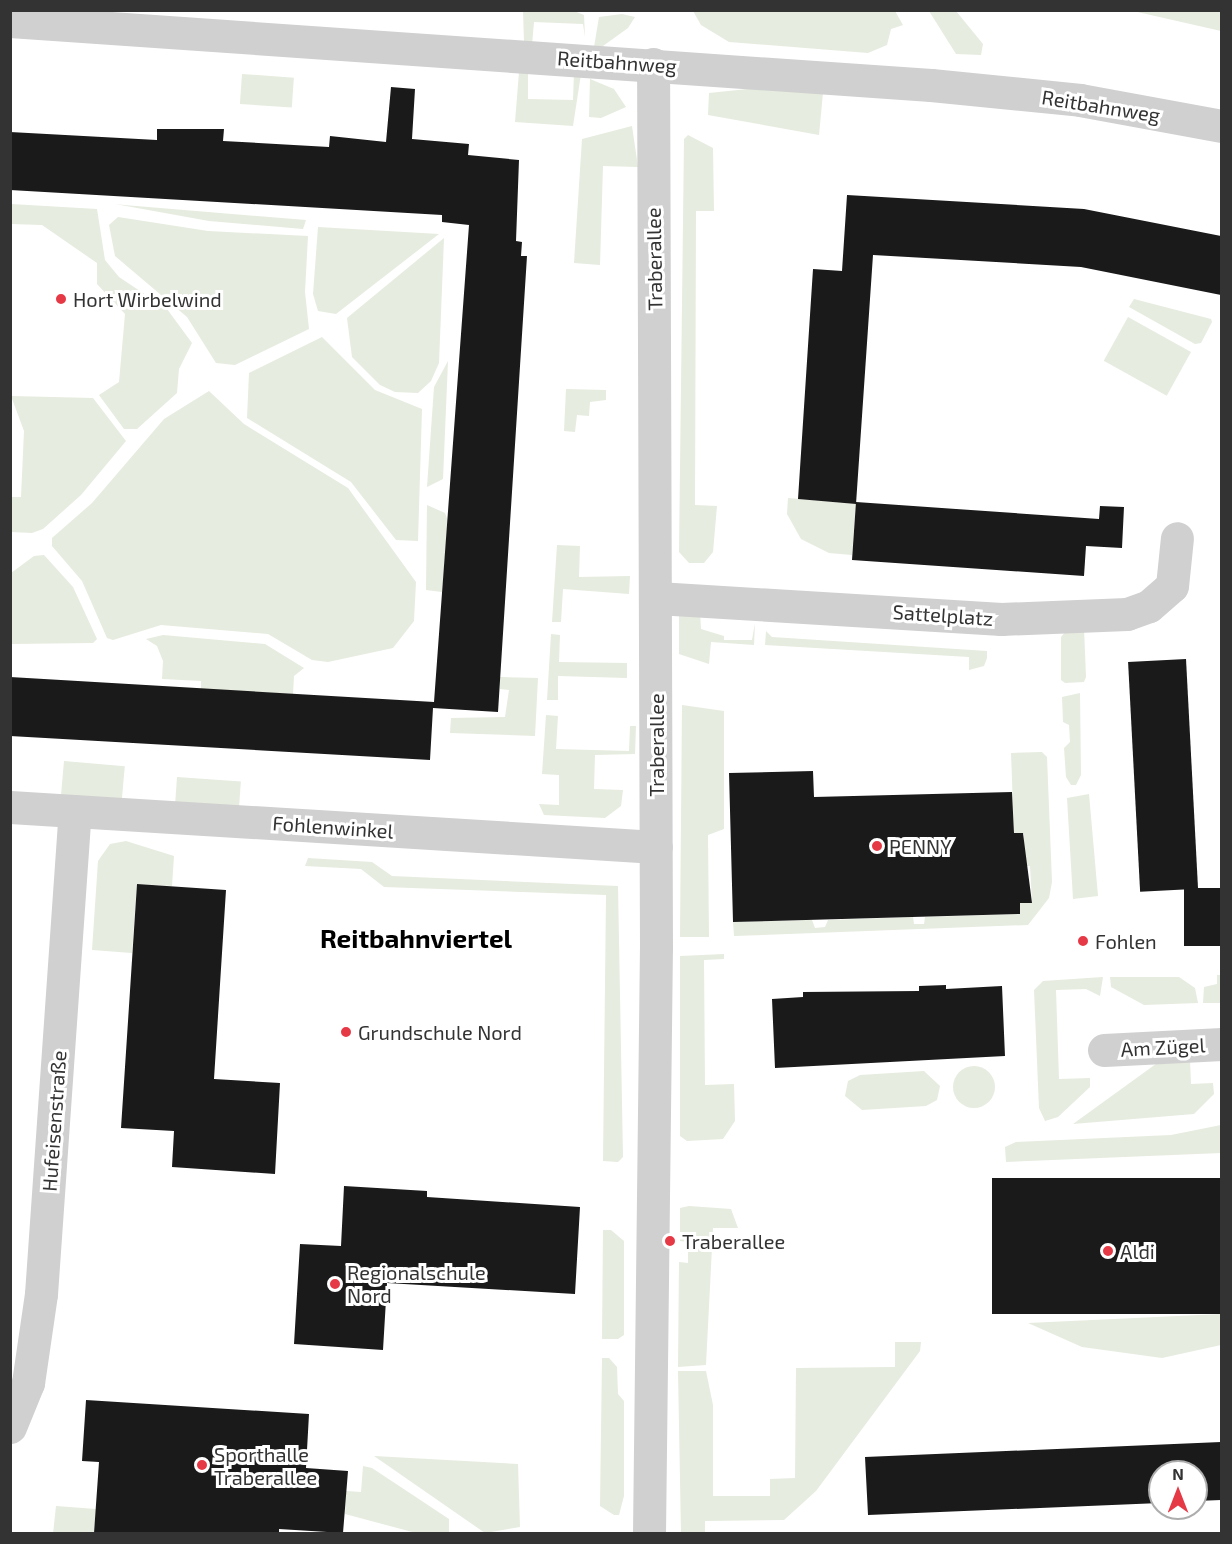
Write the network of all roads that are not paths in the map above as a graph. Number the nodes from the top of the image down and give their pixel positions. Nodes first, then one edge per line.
1 (10, 21) edge
2 (653, 64) junction
3 (1221, 126) edge
4 (1177, 538) dead end
5 (657, 598) junction
6 (10, 807) edge
7 (75, 811) junction
8 (656, 847) junction
9 (1221, 1044) edge
10 (1104, 1050) dead end
11 (10, 1427) edge
12 (649, 1533) edge

1 - 2 street, Reitbahnweg
2 - 3 street, Reitbahnweg
2 - 5 street, Traberallee
4 - 5 street, Sattelplatz
5 - 8 street, Traberallee
6 - 7 street, Fohlenwinkel
7 - 8 street, Fohlenwinkel
7 - 11 street, Hufeisenstraße
8 - 12 street, Traberallee
9 - 10 street, Am Zügel

